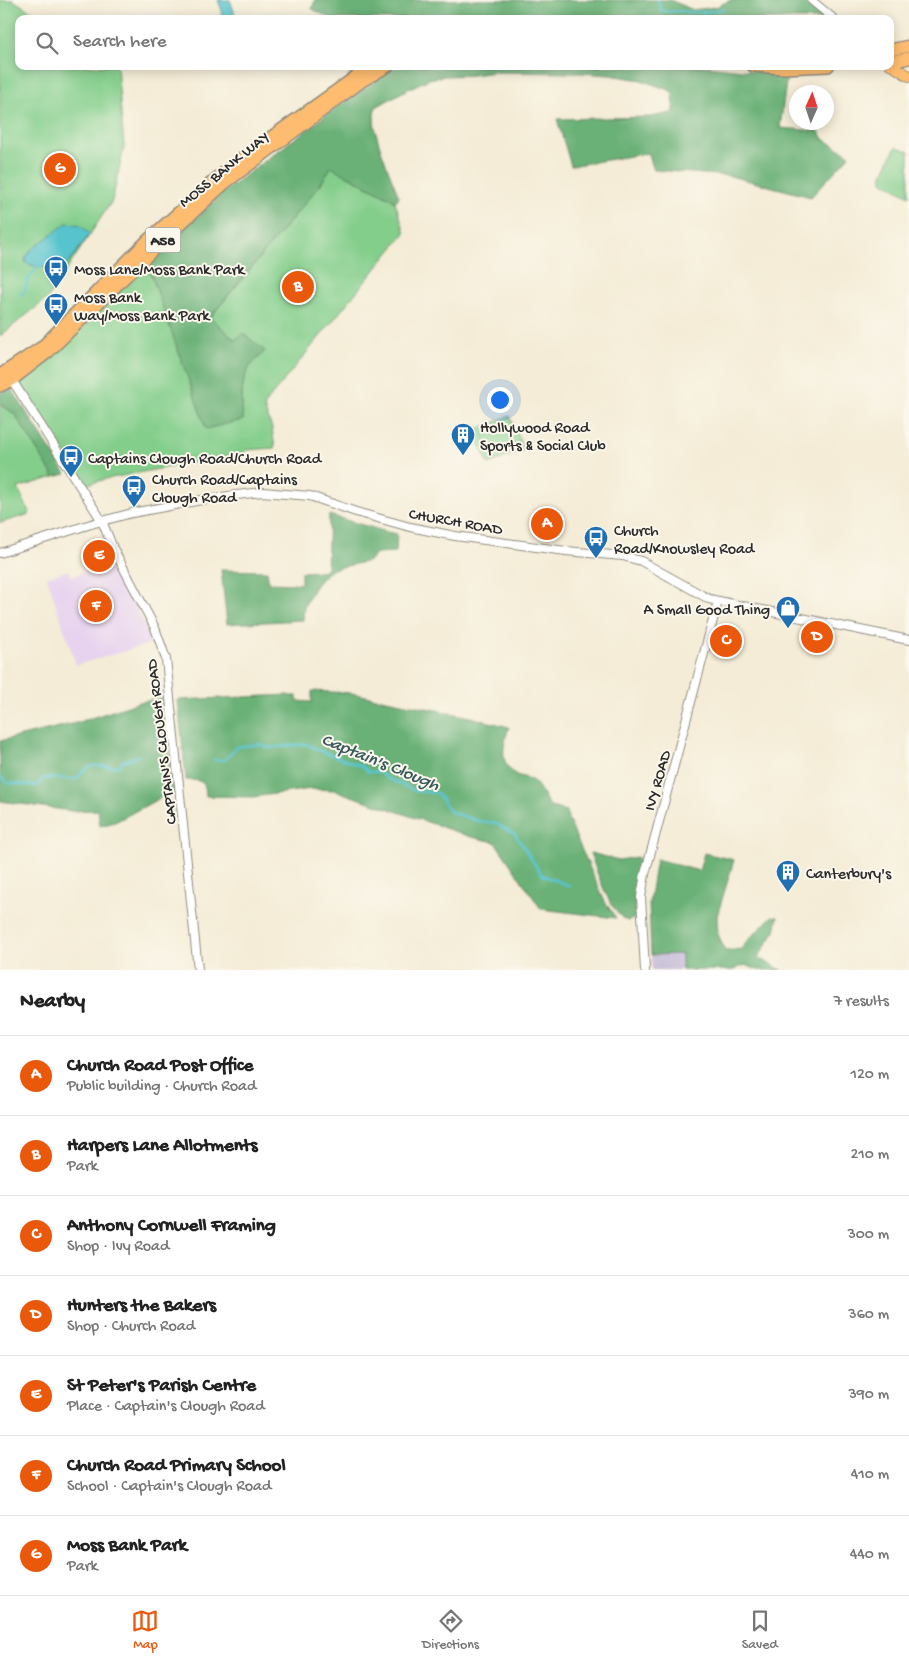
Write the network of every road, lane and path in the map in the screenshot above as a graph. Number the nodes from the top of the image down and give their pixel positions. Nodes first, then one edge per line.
1 (811, 0) edge
2 (829, 15) edge
3 (909, 46) edge
4 (894, 49) edge
5 (894, 57) edge
6 (907, 60) edge
7 (894, 62) edge
8 (894, 66) edge
9 (365, 70) edge
10 (381, 70) edge
11 (909, 76) edge
12 (6, 376) edge
13 (0, 386) edge
14 (102, 522) junction
15 (0, 553) edge
16 (718, 601) junction
17 (907, 639) edge
18 (198, 970) edge
19 (645, 970) edge

1 - 2 street
3 - 4 highway
5 - 6 main road
6 - 7 highway
8 - 11 main road
9 - 12 highway, MOSS BANK WAY / A58
10 - 12 highway, MOSS BANK WAY / A58
12 - 13 highway, MOSS BANK WAY / A58
12 - 14 street, CAPTAIN'S CLOUGH ROAD
14 - 15 street, CHURCH ROAD
14 - 16 street, CHURCH ROAD
14 - 18 street, CAPTAIN'S CLOUGH ROAD
16 - 17 street, CHURCH ROAD
16 - 19 street, IVY ROAD

